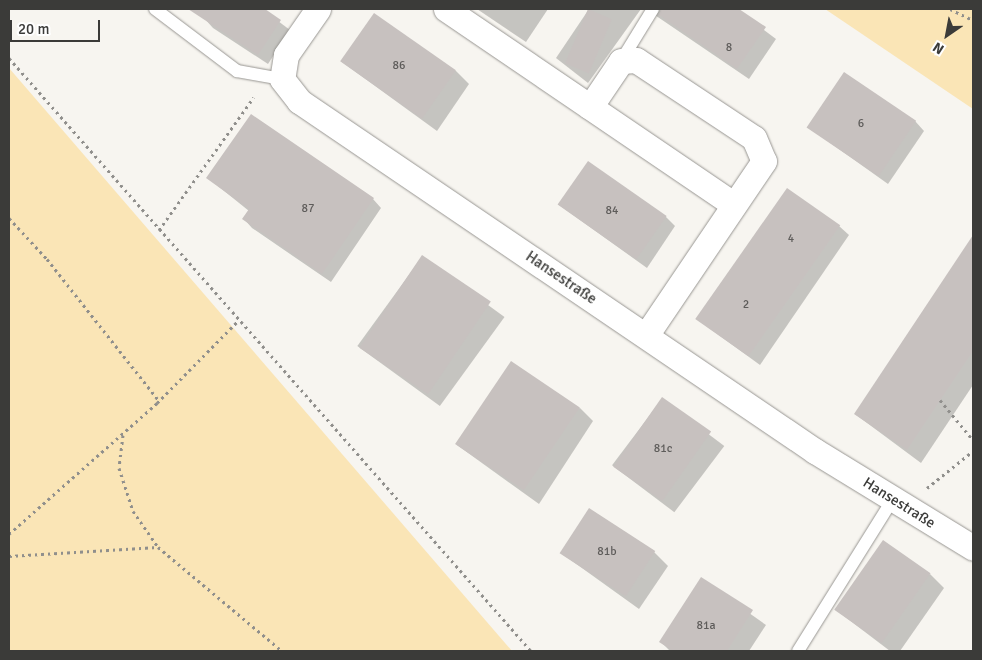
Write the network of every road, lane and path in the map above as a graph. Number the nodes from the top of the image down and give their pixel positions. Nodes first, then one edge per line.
1 (156, 9) edge
2 (318, 9) edge
3 (446, 9) edge
4 (653, 9) edge
5 (950, 9) edge
6 (960, 9) edge
7 (966, 15) junction
8 (973, 20) edge
9 (9, 58) edge
10 (621, 60) junction
11 (282, 79) junction
12 (590, 107) junction
13 (734, 205) junction
14 (9, 218) edge
15 (159, 230) junction
16 (238, 322) junction
17 (646, 336) junction
18 (940, 400) dead end
19 (158, 401) junction
20 (123, 434) junction
21 (973, 440) edge
22 (973, 451) edge
23 (903, 505) junction
24 (9, 534) edge
25 (158, 547) junction
26 (973, 548) edge
27 (9, 556) edge
28 (282, 651) edge
29 (532, 651) edge
30 (798, 651) edge

1 - 11 lane
2 - 11 street
3 - 12 street
4 - 10 lane
5 - 7 path
6 - 7 path
7 - 8 path
9 - 15 path
10 - 12 street
10 - 13 street
11 - 15 path
11 - 17 street, Hansestraße
12 - 13 street
13 - 17 street
14 - 19 path
15 - 16 path
16 - 19 path
16 - 29 path
17 - 23 street, Hansestraße
18 - 21 path
19 - 20 path
20 - 24 path
20 - 25 path
22 - 23 path
23 - 26 street, Hansestraße
23 - 30 lane
25 - 27 path
25 - 28 path

